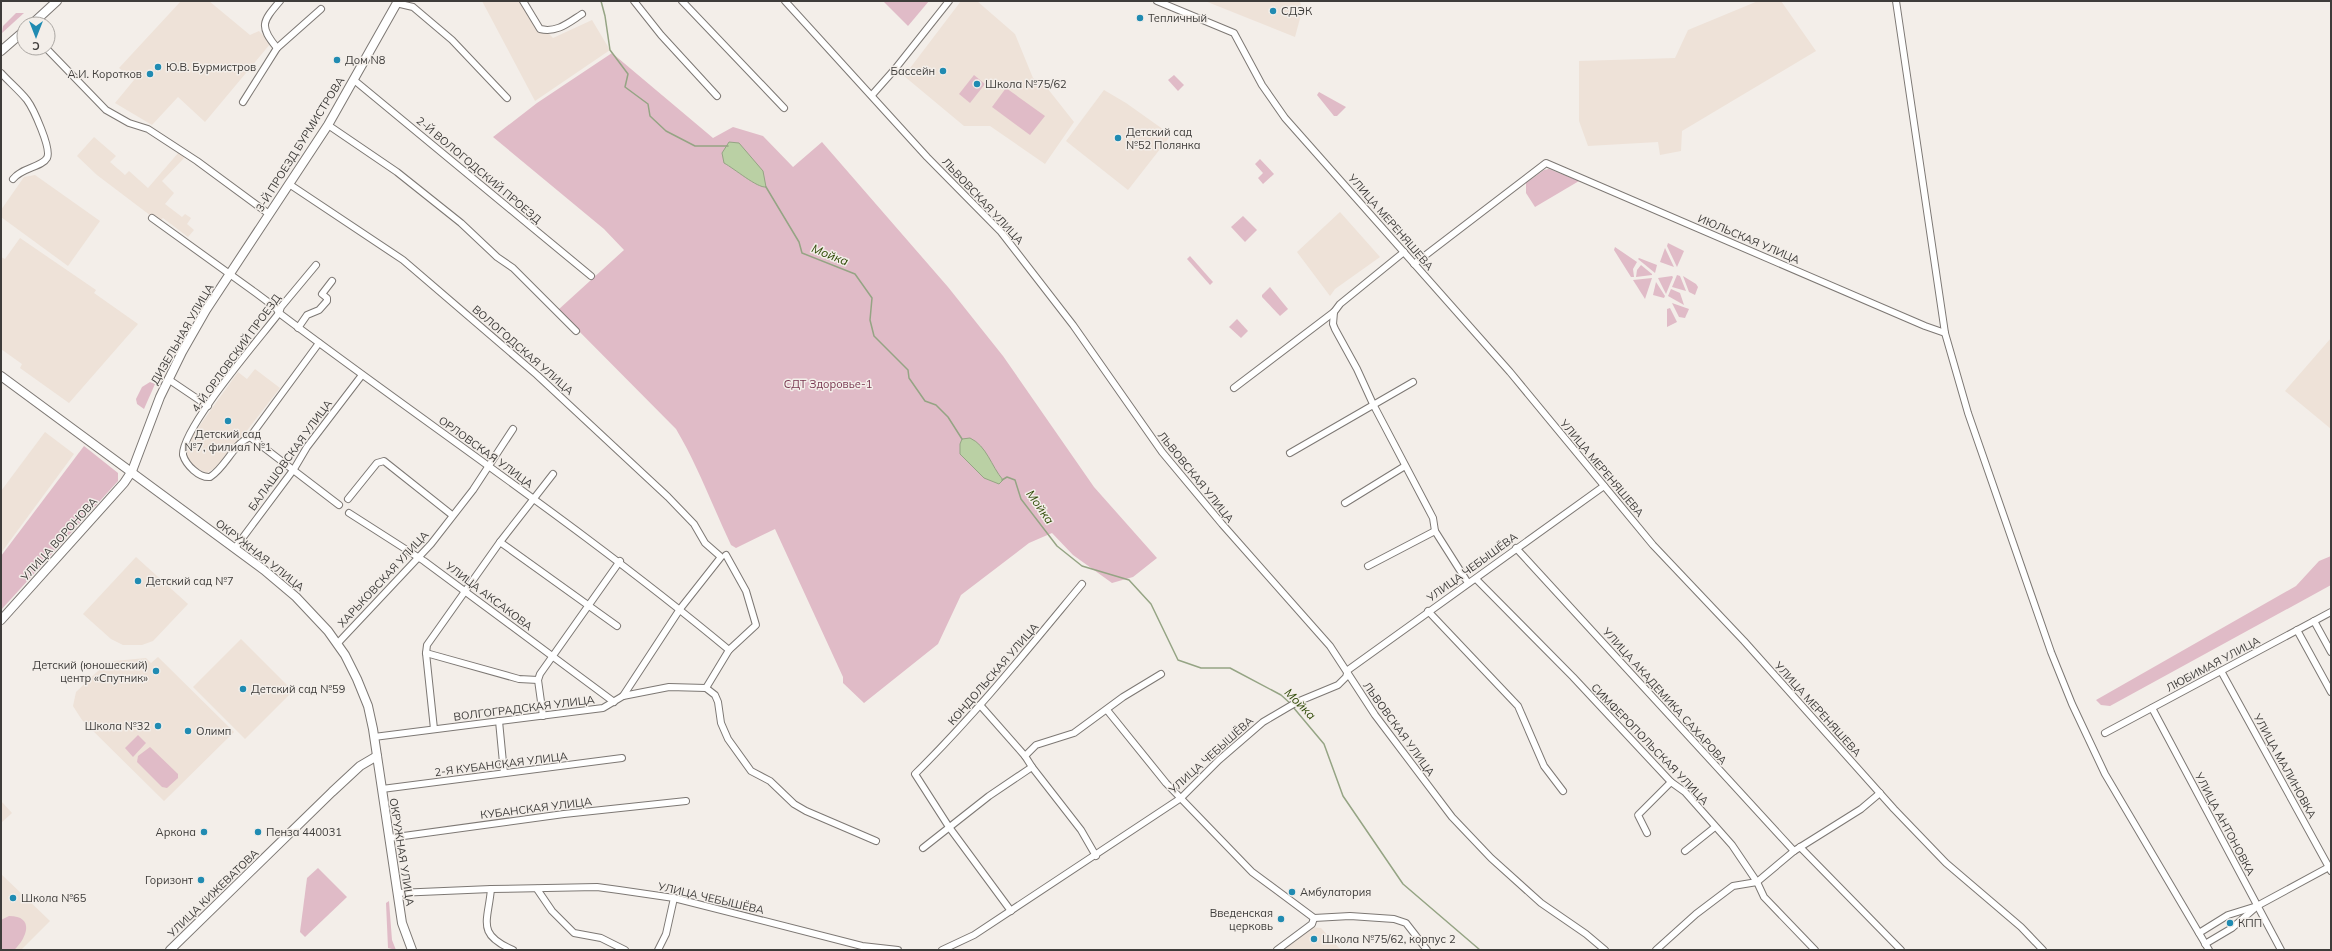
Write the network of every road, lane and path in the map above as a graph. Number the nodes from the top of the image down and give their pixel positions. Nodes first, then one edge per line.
1 (57, 1) edge
2 (280, 1) edge
3 (523, 1) edge
4 (634, 1) edge
5 (682, 1) edge
6 (785, 1) edge
7 (949, 1) edge
8 (1157, 1) edge
9 (1896, 1) edge
10 (397, 2) edge
11 (322, 8) dead end
12 (582, 14) dead end
13 (41, 16) edge
14 (16, 38) edge
15 (277, 48) junction
16 (1, 51) edge
17 (54, 56) edge
18 (1, 73) edge
19 (354, 80) junction
20 (872, 95) junction
21 (717, 96) dead end
22 (507, 98) dead end
23 (243, 102) dead end
24 (784, 108) dead end
25 (328, 125) junction
26 (13, 179) dead end
27 (289, 184) junction
28 (269, 214) junction
29 (152, 218) dead end
30 (1404, 252) junction
31 (1414, 264) junction
32 (316, 265) dead end
33 (229, 275) junction
34 (591, 276) dead end
35 (332, 281) dead end
36 (1334, 312) junction
37 (279, 313) junction
38 (298, 328) junction
39 (576, 331) dead end
40 (1945, 332) junction
41 (319, 343) junction
42 (362, 375) junction
43 (1, 376) edge
44 (168, 379) junction
45 (1413, 382) dead end
46 (1234, 388) dead end
47 (1373, 404) junction
48 (208, 406) junction
49 (513, 429) dead end
50 (250, 437) junction
51 (1290, 453) dead end
52 (488, 466) junction
53 (1405, 466) junction
54 (294, 469) junction
55 (132, 471) junction
56 (553, 474) dead end
57 (1604, 486) junction
58 (532, 498) junction
59 (348, 499) dead end
60 (1345, 502) dead end
61 (339, 505) dead end
62 (349, 513) dead end
63 (452, 515) junction
64 (1435, 531) junction
65 (500, 542) junction
66 (235, 548) junction
67 (1516, 548) junction
68 (418, 556) junction
69 (723, 556) junction
70 (620, 561) junction
71 (1368, 566) dead end
72 (1476, 579) junction
73 (1468, 583) junction
74 (1082, 584) dead end
75 (466, 591) junction
76 (588, 604) junction
77 (680, 609) junction
78 (1428, 611) junction
79 (2331, 612) edge
80 (1, 620) edge
81 (2314, 621) junction
82 (617, 626) dead end
83 (2298, 630) junction
84 (337, 644) junction
85 (729, 650) junction
86 (2331, 652) edge
87 (426, 653) junction
88 (553, 656) junction
89 (1348, 670) junction
90 (2221, 671) junction
91 (1161, 674) dead end
92 (538, 680) junction
93 (706, 688) junction
94 (2331, 692) edge
95 (623, 696) junction
96 (614, 702) junction
97 (980, 705) junction
98 (2152, 708) junction
99 (1107, 710) junction
100 (543, 716) junction
101 (499, 722) junction
102 (434, 729) junction
103 (2105, 733) dead end
104 (374, 736) junction
105 (377, 756) junction
106 (1025, 756) junction
107 (622, 758) dead end
108 (1032, 767) junction
109 (504, 773) junction
110 (1671, 782) junction
111 (382, 789) junction
112 (1563, 791) dead end
113 (1880, 793) junction
114 (1181, 798) junction
115 (686, 801) dead end
116 (949, 827) junction
117 (1715, 827) junction
118 (1647, 833) dead end
119 (389, 838) junction
120 (876, 841) dead end
121 (1800, 847) junction
122 (923, 848) dead end
123 (1685, 851) dead end
124 (1794, 851) junction
125 (1096, 856) junction
126 (2330, 868) edge
127 (1757, 882) junction
128 (537, 888) junction
129 (491, 889) junction
130 (398, 893) junction
131 (674, 898) junction
132 (2258, 906) junction
133 (1011, 911) junction
134 (1314, 918) junction
135 (2199, 933) junction
136 (2205, 944) junction
137 (409, 948) edge
138 (170, 950) edge
139 (514, 950) edge
140 (625, 950) edge
141 (658, 950) edge
142 (898, 950) edge
143 (942, 950) edge
144 (1278, 950) edge
145 (1427, 950) edge
146 (1605, 950) edge
147 (1656, 950) edge
148 (1815, 950) edge
149 (1901, 950) edge
150 (2043, 950) edge
151 (2209, 950) edge
152 (2281, 950) edge

1 - 13 main road
2 - 15 street
3 - 12 street
4 - 21 street
5 - 24 street
6 - 20 street, ЛЬВОВСКАЯ УЛИЦА
7 - 20 street
8 - 30 street, УЛИЦА МЕРЕНЯШЕВА
9 - 40 street
10 - 19 main road, 3-Й ПРОЕЗД БУРМИСТРОВА
10 - 22 street
11 - 15 street
14 - 16 main road
15 - 23 street
17 - 28 street
18 - 26 street
19 - 25 main road, 3-Й ПРОЕЗД БУРМИСТРОВА
19 - 34 street, 2-Й ВОЛОГОДСКИЙ ПРОЕЗД
20 - 89 street, ЛЬВОВСКАЯ УЛИЦА
25 - 27 main road, 3-Й ПРОЕЗД БУРМИСТРОВА
25 - 39 street
27 - 28 main road, 3-Й ПРОЕЗД БУРМИСТРОВА
27 - 69 street, ВОЛОГОДСКАЯ УЛИЦА
28 - 33 main road, 3-Й ПРОЕЗД БУРМИСТРОВА
29 - 33 street, ОРЛОВСКАЯ УЛИЦА
30 - 31 street, УЛИЦА МЕРЕНЯШЕВА
30 - 36 street
31 - 40 street, ИЮЛЬСКАЯ УЛИЦА
31 - 57 street, УЛИЦА МЕРЕНЯШЕВА
32 - 37 street, 4-Й ОРЛОВСКИЙ ПРОЕЗД
33 - 37 street, ОРЛОВСКАЯ УЛИЦА
33 - 44 main road, ДИЗЕЛЬНАЯ УЛИЦА
35 - 38 street
36 - 46 street
36 - 47 street
37 - 38 street, ОРЛОВСКАЯ УЛИЦА
37 - 48 street, 4-Й ОРЛОВСКИЙ ПРОЕЗД
38 - 41 street, ОРЛОВСКАЯ УЛИЦА
40 - 135 street
41 - 42 street, ОРЛОВСКАЯ УЛИЦА
41 - 50 street
42 - 52 street, ОРЛОВСКАЯ УЛИЦА
42 - 54 street, БАЛАШОВСКАЯ УЛИЦА
43 - 55 main road, ОКРУЖНАЯ УЛИЦА
44 - 48 street
44 - 55 main road, ДИЗЕЛЬНАЯ УЛИЦА
45 - 47 street
47 - 51 street
47 - 53 street
48 - 50 street, 4-Й ОРЛОВСКИЙ ПРОЕЗД
49 - 52 street, ХАРЬКОВСКАЯ УЛИЦА
50 - 54 street
52 - 58 street, ОРЛОВСКАЯ УЛИЦА
52 - 63 street, ХАРЬКОВСКАЯ УЛИЦА
53 - 60 street
53 - 64 street
54 - 61 street
54 - 66 street, БАЛАШОВСКАЯ УЛИЦА
55 - 66 main road, ОКРУЖНАЯ УЛИЦА
55 - 80 main road, УЛИЦА ВОРОНОВА
56 - 58 street
57 - 67 street, УЛИЦА ЧЕБЫШЁВА
57 - 113 street, УЛИЦА МЕРЕНЯШЕВА
58 - 65 street
58 - 70 street, ОРЛОВСКАЯ УЛИЦА
59 - 63 street
62 - 68 street, УЛИЦА АКСАКОВА
63 - 68 street, ХАРЬКОВСКАЯ УЛИЦА
64 - 71 street
64 - 73 street
65 - 75 street
65 - 76 street
66 - 84 main road, ОКРУЖНАЯ УЛИЦА
67 - 72 street, УЛИЦА ЧЕБЫШЁВА
67 - 124 street, УЛИЦА АКАДЕМИКА САХАРОВА
68 - 75 street, УЛИЦА АКСАКОВА
68 - 84 street, ХАРЬКОВСКАЯ УЛИЦА
69 - 77 street, ВОЛГОГРАДСКАЯ УЛИЦА
69 - 85 street, ВОЛОГОДСКАЯ УЛИЦА
70 - 76 street
70 - 77 street, ОРЛОВСКАЯ УЛИЦА
72 - 73 street, УЛИЦА ЧЕБЫШЁВА
72 - 110 street, СИМФЕРОПОЛЬСКАЯ УЛИЦА
73 - 78 street, УЛИЦА ЧЕБЫШЁВА
74 - 97 street, КОНДОЛЬСКАЯ УЛИЦА
75 - 87 street
75 - 88 street, УЛИЦА АКСАКОВА
76 - 82 street
76 - 88 street
77 - 85 street, ОРЛОВСКАЯ УЛИЦА
77 - 95 street, ВОЛГОГРАДСКАЯ УЛИЦА
78 - 89 street, УЛИЦА ЧЕБЫШЁВА
78 - 112 street
79 - 81 street, ЛЮБИМАЯ УЛИЦА
81 - 83 street, ЛЮБИМАЯ УЛИЦА
81 - 86 street
83 - 90 street, ЛЮБИМАЯ УЛИЦА
83 - 94 street
84 - 104 main road, ОКРУЖНАЯ УЛИЦА
85 - 93 street
87 - 92 street
87 - 102 street
88 - 92 street
88 - 96 street, УЛИЦА АКСАКОВА
89 - 114 street, УЛИЦА ЧЕБЫШЁВА
89 - 146 street, ЛЬВОВСКАЯ УЛИЦА
90 - 98 street, ЛЮБИМАЯ УЛИЦА
90 - 126 street, УЛИЦА МАЛИНОВКА
91 - 99 street
92 - 100 street
93 - 95 street
93 - 120 street
95 - 96 street, ВОЛГОГРАДСКАЯ УЛИЦА
96 - 100 street, ВОЛГОГРАДСКАЯ УЛИЦА
97 - 106 street
97 - 116 street, КОНДОЛЬСКАЯ УЛИЦА
98 - 103 street, ЛЮБИМАЯ УЛИЦА
98 - 132 street, УЛИЦА АНТОНОВКА
99 - 106 street
99 - 114 street
100 - 101 street, ВОЛГОГРАДСКАЯ УЛИЦА
101 - 102 street, ВОЛГОГРАДСКАЯ УЛИЦА
101 - 109 street
102 - 104 street, ВОЛГОГРАДСКАЯ УЛИЦА
104 - 105 main road, ОКРУЖНАЯ УЛИЦА
105 - 111 main road, ОКРУЖНАЯ УЛИЦА
105 - 138 main road, УЛИЦА КИЖЕВАТОВА
106 - 108 street
107 - 109 street, 2-Я КУБАНСКАЯ УЛИЦА
108 - 116 street
108 - 125 street
109 - 111 street, 2-Я КУБАНСКАЯ УЛИЦА
110 - 117 street, СИМФЕРОПОЛЬСКАЯ УЛИЦА
110 - 118 street
111 - 119 main road, ОКРУЖНАЯ УЛИЦА
113 - 121 street
113 - 150 street, УЛИЦА МЕРЕНЯШЕВА
114 - 125 street, УЛИЦА ЧЕБЫШЁВА
114 - 134 street
115 - 119 street, КУБАНСКАЯ УЛИЦА
116 - 122 street
116 - 133 street
117 - 123 street
117 - 127 street, СИМФЕРОПОЛЬСКАЯ УЛИЦА
119 - 130 main road, ОКРУЖНАЯ УЛИЦА
121 - 124 street
121 - 149 street
124 - 127 street
125 - 133 street, УЛИЦА ЧЕБЫШЁВА
126 - 132 street
127 - 147 street
127 - 148 street, СИМФЕРОПОЛЬСКАЯ УЛИЦА
128 - 129 street, УЛИЦА ЧЕБЫШЁВА
128 - 131 street, УЛИЦА ЧЕБЫШЁВА
128 - 140 street
129 - 130 street, УЛИЦА ЧЕБЫШЁВА
129 - 139 street
130 - 137 main road, ОКРУЖНАЯ УЛИЦА
131 - 141 street
131 - 142 street, УЛИЦА ЧЕБЫШЁВА
132 - 135 street
132 - 136 street
132 - 152 street, УЛИЦА АНТОНОВКА
133 - 143 street, УЛИЦА ЧЕБЫШЁВА
134 - 144 street
134 - 145 street
135 - 136 street
136 - 151 street

